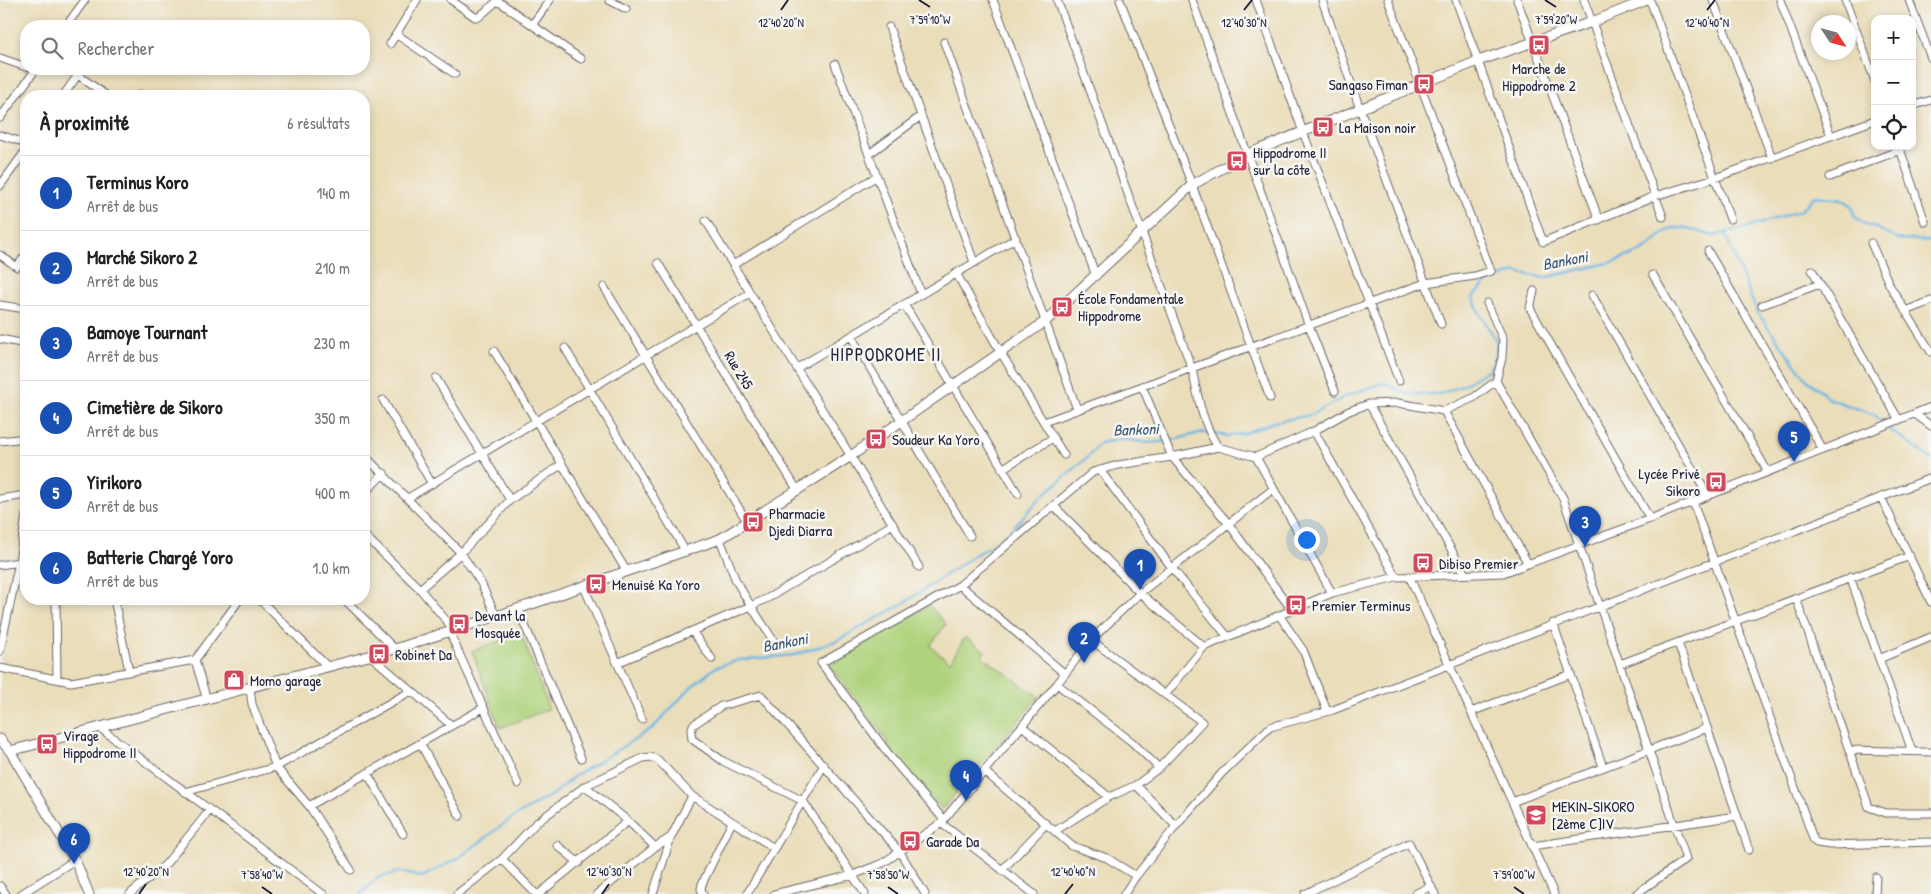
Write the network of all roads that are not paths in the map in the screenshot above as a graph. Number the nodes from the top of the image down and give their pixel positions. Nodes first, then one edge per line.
1 (85, 0) edge
2 (417, 0) edge
3 (452, 0) edge
4 (550, 0) edge
5 (609, 0) edge
6 (993, 0) edge
7 (1058, 0) edge
8 (1120, 0) edge
9 (1192, 0) edge
10 (1256, 0) edge
11 (1322, 0) edge
12 (1388, 0) edge
13 (1456, 0) edge
14 (1517, 0) edge
15 (1584, 0) edge
16 (1648, 0) edge
17 (1713, 0) edge
18 (1780, 0) edge
19 (1845, 0) edge
20 (1909, 0) edge
21 (626, 9) dead end
22 (70, 20) edge
23 (1592, 22) junction
24 (532, 26) junction
25 (889, 27) dead end
26 (396, 34) junction
27 (944, 42) dead end
28 (1532, 42) junction
29 (390, 44) dead end
30 (0, 58) edge
31 (1931, 58) edge
32 (581, 59) dead end
33 (1478, 61) junction
34 (835, 64) dead end
35 (20, 65) edge
36 (1871, 70) edge
37 (455, 74) dead end
38 (30, 75) edge
39 (78, 75) edge
40 (83, 75) edge
41 (1419, 85) junction
42 (67, 90) edge
43 (100, 90) edge
44 (1931, 100) edge
45 (1915, 105) edge
46 (1360, 109) junction
47 (921, 116) junction
48 (0, 118) edge
49 (1871, 121) edge
50 (1303, 132) junction
51 (0, 135) edge
52 (1831, 136) junction
53 (20, 141) edge
54 (1894, 150) edge
55 (1900, 150) edge
56 (869, 154) junction
57 (1248, 154) junction
58 (20, 158) edge
59 (1772, 158) junction
60 (877, 176) junction
61 (1830, 177) dead end
62 (1715, 178) junction
63 (0, 186) edge
64 (1192, 186) junction
65 (1655, 196) junction
66 (1663, 217) dead end
67 (1730, 219) dead end
68 (706, 220) dead end
69 (1598, 220) junction
70 (1925, 222) dead end
71 (1142, 233) junction
72 (1016, 238) junction
73 (1871, 243) dead end
74 (1708, 250) dead end
75 (0, 254) edge
76 (658, 262) dead end
77 (974, 262) junction
78 (20, 263) edge
79 (733, 265) junction
80 (1812, 270) dead end
81 (956, 273) junction
82 (1653, 274) dead end
83 (1096, 276) junction
84 (1425, 283) junction
85 (1820, 284) junction
86 (604, 287) dead end
87 (1534, 291) dead end
88 (750, 293) junction
89 (921, 294) junction
90 (1592, 295) dead end
91 (1931, 301) edge
92 (1488, 303) dead end
93 (904, 304) junction
94 (1369, 304) junction
95 (0, 305) edge
96 (1762, 305) dead end
97 (20, 308) edge
98 (1905, 311) junction
99 (1046, 321) junction
100 (1441, 324) dead end
101 (696, 325) junction
102 (1309, 326) junction
103 (851, 336) junction
104 (0, 339) edge
105 (20, 343) edge
106 (1252, 347) junction
107 (565, 348) dead end
108 (494, 352) dead end
109 (1931, 352) edge
110 (1001, 353) junction
111 (645, 356) junction
112 (797, 368) junction
113 (1192, 369) junction
114 (436, 378) dead end
115 (1398, 381) dead end
116 (1496, 381) junction
117 (953, 386) junction
118 (1142, 386) junction
119 (588, 390) junction
120 (1335, 390) dead end
121 (1270, 398) dead end
122 (383, 400) dead end
123 (1369, 404) junction
124 (1931, 407) edge
125 (1078, 409) junction
126 (1444, 411) junction
127 (1915, 414) junction
128 (1899, 420) junction
129 (536, 421) junction
130 (902, 422) junction
131 (1044, 422) junction
132 (1931, 426) edge
133 (1314, 431) junction
134 (1053, 438) junction
135 (20, 439) edge
136 (0, 441) edge
137 (1218, 447) junction
138 (1823, 450) junction
139 (482, 454) junction
140 (1064, 455) dead end
141 (851, 456) junction
142 (1172, 457) junction
143 (1256, 457) junction
144 (370, 460) edge
145 (562, 464) junction
146 (1002, 469) junction
147 (1100, 470) junction
148 (1768, 472) junction
149 (384, 473) junction
150 (1931, 478) edge
151 (432, 484) junction
152 (370, 488) edge
153 (1273, 489) junction
154 (798, 491) junction
155 (1018, 494) dead end
156 (1708, 496) junction
157 (20, 497) edge
158 (1881, 497) junction
159 (408, 498) junction
160 (0, 499) edge
161 (510, 500) junction
162 (1693, 502) junction
163 (1054, 506) junction
164 (1650, 519) junction
165 (748, 523) junction
166 (1228, 523) junction
167 (893, 524) junction
168 (970, 536) dead end
169 (720, 539) junction
170 (370, 541) edge
171 (1579, 545) junction
172 (686, 552) junction
173 (461, 553) junction
174 (20, 555) edge
175 (1910, 556) junction
176 (1714, 561) junction
177 (19, 562) junction
178 (1528, 564) junction
179 (0, 565) edge
180 (920, 567) dead end
181 (1172, 568) junction
182 (627, 572) junction
183 (1465, 574) junction
184 (1409, 576) junction
185 (1396, 577) junction
186 (1850, 577) junction
187 (960, 585) junction
188 (584, 587) junction
189 (420, 588) junction
190 (1140, 593) junction
191 (1332, 593) junction
192 (1796, 598) junction
193 (1931, 602) edge
194 (56, 605) edge
195 (115, 605) edge
196 (236, 605) edge
197 (265, 605) edge
198 (350, 605) edge
199 (1600, 605) junction
200 (751, 606) junction
201 (518, 609) junction
202 (1292, 610) junction
203 (1280, 615) junction
204 (496, 616) junction
205 (1736, 621) junction
206 (1553, 623) junction
207 (451, 631) junction
208 (692, 631) junction
209 (1228, 637) junction
210 (1931, 637) edge
211 (773, 640) dead end
212 (1091, 640) junction
213 (1678, 642) junction
214 (1204, 647) junction
215 (395, 649) junction
216 (0, 651) edge
217 (370, 655) junction
218 (712, 659) dead end
219 (1880, 659) junction
220 (195, 660) junction
221 (618, 663) junction
222 (1449, 664) junction
223 (1620, 664) junction
224 (328, 667) junction
225 (0, 668) edge
226 (129, 671) junction
227 (1065, 674) junction
228 (1570, 674) junction
229 (57, 679) junction
230 (1057, 684) junction
231 (250, 688) junction
232 (411, 691) junction
233 (1165, 694) junction
234 (207, 700) junction
235 (483, 708) junction
236 (1327, 711) junction
237 (1471, 712) junction
238 (642, 719) dead end
239 (451, 725) junction
240 (1022, 726) junction
241 (100, 728) junction
242 (1707, 728) junction
243 (0, 739) edge
244 (420, 743) junction
245 (1649, 750) junction
246 (1849, 750) junction
247 (10, 751) junction
248 (1912, 751) junction
249 (1931, 752) edge
250 (581, 758) dead end
251 (824, 765) junction
252 (276, 767) junction
253 (1159, 768) junction
254 (1603, 768) junction
255 (984, 771) junction
256 (367, 773) junction
257 (518, 784) dead end
258 (1136, 785) junction
259 (585, 786) junction
260 (185, 792) junction
261 (692, 796) junction
262 (1109, 797) junction
263 (803, 801) junction
264 (1512, 802) junction
265 (309, 806) junction
266 (210, 810) junction
267 (1931, 813) edge
268 (460, 816) dead end
269 (1737, 816) junction
270 (628, 821) junction
271 (732, 822) junction
272 (942, 822) junction
273 (1046, 824) junction
274 (1675, 825) junction
275 (1176, 826) junction
276 (1055, 831) junction
277 (403, 834) dead end
278 (671, 837) junction
279 (1931, 842) edge
280 (556, 845) dead end
281 (1532, 846) junction
282 (655, 847) junction
283 (774, 848) junction
284 (1749, 850) dead end
285 (900, 852) junction
286 (502, 858) junction
287 (75, 860) junction
288 (579, 863) junction
289 (351, 870) dead end
290 (1002, 870) junction
291 (853, 875) junction
292 (1136, 876) junction
293 (1876, 877) dead end
294 (1431, 886) junction
295 (599, 893) edge
296 (22, 894) edge
297 (89, 894) edge
298 (130, 894) edge
299 (323, 894) edge
300 (457, 894) edge
301 (538, 894) edge
302 (653, 894) edge
303 (703, 894) edge
304 (746, 894) edge
305 (775, 894) edge
306 (865, 894) edge
307 (925, 894) edge
308 (1034, 894) edge
309 (1124, 894) edge
310 (1304, 894) edge
311 (1415, 894) edge
312 (1435, 894) edge
313 (1554, 894) edge
314 (1636, 894) edge
315 (1875, 894) edge

1 - 22 street
2 - 26 street
3 - 24 street
4 - 24 street
5 - 21 street
6 - 83 street
7 - 71 street
8 - 64 street
9 - 57 street
10 - 50 street
11 - 46 street
12 - 41 street
13 - 33 street
14 - 28 street
15 - 23 street
16 - 23 street
16 - 62 street
17 - 59 street
18 - 52 street
19 - 36 street
20 - 31 street
23 - 28 street
23 - 65 street
24 - 32 street
25 - 47 street
26 - 29 street
26 - 37 street
27 - 72 street
28 - 33 street
28 - 69 street
30 - 35 street
33 - 41 street
33 - 69 street
34 - 56 street
38 - 48 street
39 - 42 street
40 - 43 street
41 - 46 street
41 - 84 street
44 - 45 street
46 - 50 street
46 - 84 street
47 - 56 street
47 - 77 street
49 - 52 street
50 - 57 street
50 - 94 street
51 - 53 street
52 - 59 street
54 - 61 street
55 - 70 street
56 - 60 street
57 - 64 street
57 - 102 street
58 - 63 street
59 - 62 street
60 - 79 street
60 - 89 street
62 - 65 street
62 - 67 street
64 - 71 street
64 - 106 street
65 - 66 street
65 - 69 street
68 - 79 street
71 - 83 street
71 - 113 street
72 - 77 street
72 - 99 street
73 - 98 street
74 - 138 street
75 - 78 street
76 - 101 street, Rue 245
77 - 81 street
79 - 88 street
80 - 85 street
81 - 89 street
81 - 110 street
82 - 148 street
83 - 99 street
84 - 94 street
84 - 100 street
85 - 96 street
85 - 128 street
86 - 111 street
87 - 164 street
88 - 101 street
88 - 112 street
89 - 93 street
90 - 156 street
91 - 98 street
92 - 116 street
93 - 103 street
93 - 117 street
94 - 102 street
94 - 115 street
95 - 97 street
98 - 109 street
99 - 110 street
99 - 125 street
101 - 111 street
101 - 154 street, Rue 245
102 - 106 street
102 - 120 street
103 - 112 street
103 - 130 street
104 - 105 street
106 - 113 street
106 - 121 street
107 - 119 street
108 - 129 street
110 - 117 street
110 - 131 street
111 - 119 street
111 - 165 street
112 - 141 street
113 - 118 street
113 - 137 street
114 - 139 street
116 - 126 street
116 - 171 street
117 - 130 street
117 - 146 street
118 - 125 street
118 - 142 street
119 - 129 street
119 - 172 street
122 - 151 street
123 - 126 street
123 - 133 street
123 - 183 street
124 - 127 street
125 - 131 street
126 - 178 street
127 - 128 street
127 - 132 street
128 - 138 street
129 - 139 street
129 - 145 street
130 - 141 street
130 - 168 street
131 - 134 street
133 - 143 street
133 - 185 street
134 - 140 street
134 - 146 street
135 - 136 street
137 - 142 street
137 - 143 street
138 - 148 street
139 - 151 street
139 - 161 street
141 - 154 street
141 - 167 street
142 - 147 street
142 - 166 street
143 - 153 street
144 - 149 street
145 - 161 street
145 - 182 street
146 - 155 street
147 - 163 street
147 - 181 street
148 - 156 street
149 - 152 street
149 - 159 street
150 - 158 street
151 - 159 street
153 - 166 street
153 - 191 street
154 - 165 street
156 - 162 street
157 - 160 street
158 - 175 street
158 - 176 street
159 - 173 street
161 - 173 street
162 - 164 street
162 - 176 street
163 - 187 street
163 - 190 street
164 - 171 street
165 - 169 street
166 - 181 street
166 - 202 street
167 - 180 street
167 - 200 street
169 - 172 street
169 - 200 street
170 - 189 street
171 - 178 street
171 - 199 street
172 - 182 street
173 - 189 street
173 - 204 street
174 - 177 street
175 - 186 street
175 - 193 street
176 - 199 street
176 - 205 street
177 - 179 street
177 - 216 street
178 - 183 street
181 - 190 street
181 - 209 street
182 - 188 street
183 - 184 street
184 - 185 street
184 - 222 street
185 - 191 street
186 - 192 street
186 - 219 street
187 - 227 street
187 - 272 street
188 - 201 street
188 - 221 street
189 - 207 street
190 - 212 street
190 - 214 street
191 - 202 street
192 - 205 street
192 - 246 street
194 - 229 street
195 - 226 street
196 - 220 street
197 - 224 street
198 - 215 street
199 - 206 street
199 - 223 street
200 - 208 street
200 - 211 street
201 - 204 street
201 - 250 street
202 - 203 street
203 - 209 street
203 - 236 street
204 - 207 street
205 - 213 street
205 - 279 street
206 - 222 street
206 - 228 street
207 - 215 street
207 - 235 street
208 - 218 street
208 - 221 street
209 - 214 street
210 - 219 street
212 - 227 street
212 - 233 street
213 - 223 street
213 - 242 street
214 - 233 street
215 - 217 street
217 - 224 street
217 - 232 street
219 - 248 street
220 - 226 street
220 - 234 street
221 - 238 street
222 - 236 street
222 - 237 street
223 - 245 street
224 - 231 street
225 - 229 street
226 - 229 street
227 - 230 street
228 - 237 street
228 - 254 street
230 - 240 street
230 - 253 street
231 - 234 street
231 - 252 street
232 - 239 street
232 - 252 street
233 - 253 street
234 - 241 street
235 - 239 street
235 - 257 street
236 - 275 street
237 - 264 street
239 - 244 street
240 - 255 street
240 - 262 street
241 - 247 street
241 - 260 street
242 - 245 street
242 - 269 street
243 - 247 street
244 - 256 street
244 - 268 street
245 - 254 street
245 - 274 street
246 - 248 street
246 - 267 street
247 - 287 street
248 - 249 street
251 - 263 street
251 - 263 street
251 - 285 street
252 - 260 street
252 - 265 street
253 - 258 street
254 - 264 street
255 - 272 street
255 - 273 street
256 - 265 street
256 - 277 street
258 - 262 street
258 - 275 street
259 - 261 street
259 - 270 street
259 - 286 street
260 - 266 street
261 - 271 street
261 - 278 street
262 - 276 street
263 - 283 street
263 - 291 street
264 - 281 street
265 - 289 street
266 - 298 street
266 - 299 street
269 - 274 street
269 - 284 street
270 - 282 street
270 - 288 street
271 - 283 street
271 - 303 street
272 - 285 street
272 - 290 street
273 - 276 street
273 - 290 street
274 - 281 street
274 - 314 street
275 - 292 street
276 - 292 street
278 - 282 street
278 - 302 street
280 - 288 street
281 - 313 street
282 - 295 street
283 - 304 street
285 - 291 street
285 - 307 street
286 - 300 street
286 - 301 street
287 - 296 street
287 - 297 street
288 - 301 street
290 - 308 street
291 - 305 street
291 - 306 street
292 - 309 street
293 - 315 street
294 - 310 street
294 - 311 street
294 - 312 street

